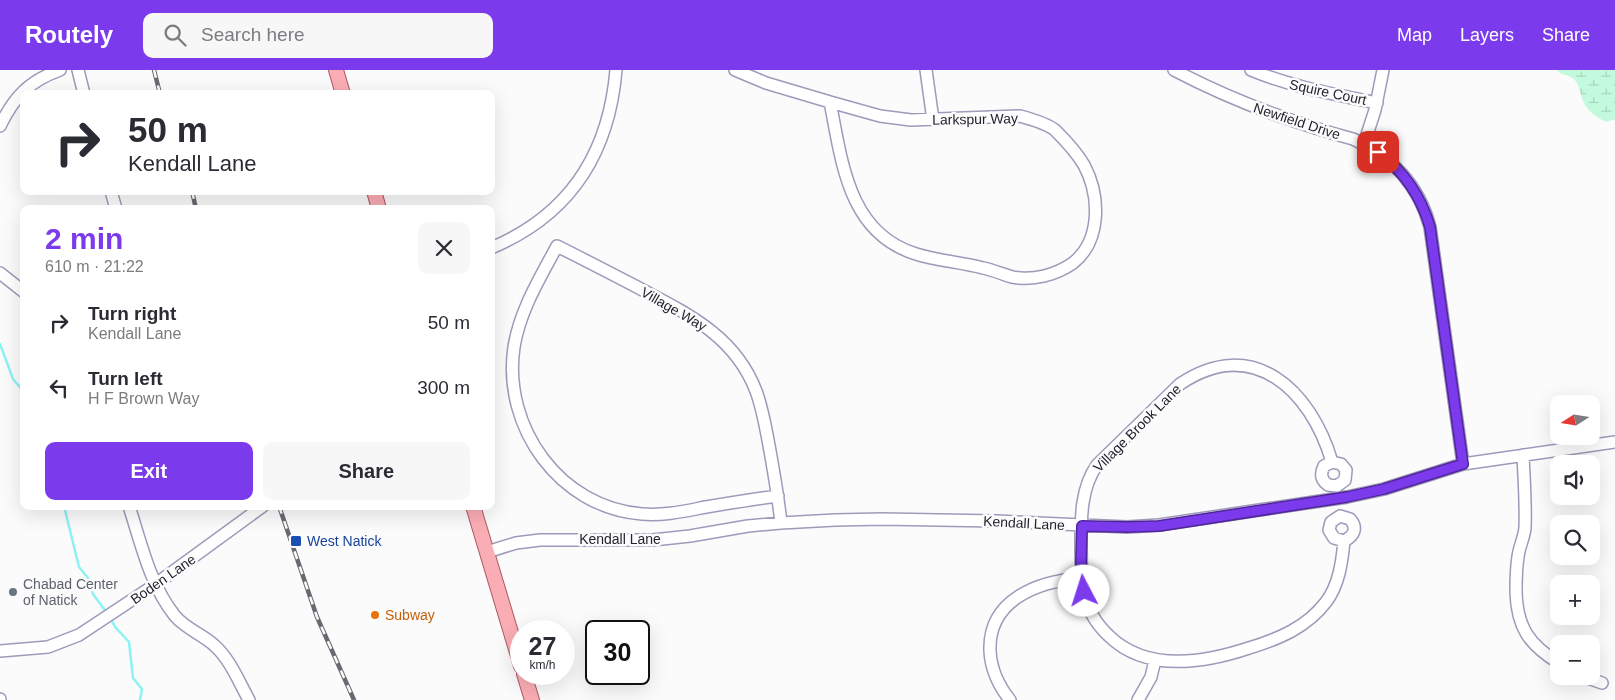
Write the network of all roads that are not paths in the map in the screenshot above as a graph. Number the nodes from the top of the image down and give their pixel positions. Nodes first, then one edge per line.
1 (60, 70) edge
2 (78, 70) edge
3 (336, 70) edge
4 (616, 70) edge
5 (735, 70) edge
6 (926, 70) edge
7 (1174, 70) edge
8 (1252, 70) edge
9 (1383, 70) edge
10 (25, 90) edge
11 (83, 90) edge
12 (343, 90) edge
13 (20, 94) edge
14 (830, 102) junction
15 (1377, 103) junction
16 (933, 120) junction
17 (0, 126) edge
18 (1364, 144) junction
19 (495, 246) edge
20 (0, 273) edge
21 (20, 289) edge
22 (1615, 442) edge
23 (1523, 455) junction
24 (1332, 462) dead end
25 (1463, 464) junction
26 (778, 496) junction
27 (131, 510) edge
28 (258, 510) edge
29 (474, 510) edge
30 (781, 522) junction
31 (1082, 526) junction
32 (1344, 541) dead end
33 (487, 552) junction
34 (1082, 578) junction
35 (156, 584) junction
36 (510, 629) edge
37 (0, 651) edge
38 (1550, 657) edge
39 (1155, 660) junction
40 (527, 685) edge
41 (249, 700) edge
42 (532, 700) edge
43 (1010, 700) edge
44 (1138, 700) edge

1 - 10 street
2 - 11 street
3 - 12 main road
4 - 19 street
5 - 14 street
6 - 16 street
7 - 18 street, Newfield Drive
8 - 15 street, Squire Court
9 - 15 street
13 - 17 street
14 - 16 street, Larkspur Way
14 - 16 street, Larkspur Way
15 - 18 street
18 - 25 street, Newfield Drive
20 - 21 street
22 - 23 street, Kendall Lane
23 - 25 street, Kendall Lane
23 - 38 street
24 - 31 street, Village Brook Lane
25 - 31 street, Kendall Lane
26 - 26 street, Village Way
26 - 30 street, Village Way
27 - 35 street
28 - 35 street, Boden Lane
29 - 33 main road
30 - 31 street, Kendall Lane
30 - 33 street, Kendall Lane
31 - 34 street, Village Brook Lane
32 - 39 street
33 - 36 main road
34 - 39 street, Village Brook Lane
34 - 43 street
35 - 37 street, Boden Lane
35 - 41 street
39 - 44 street
40 - 42 main road

